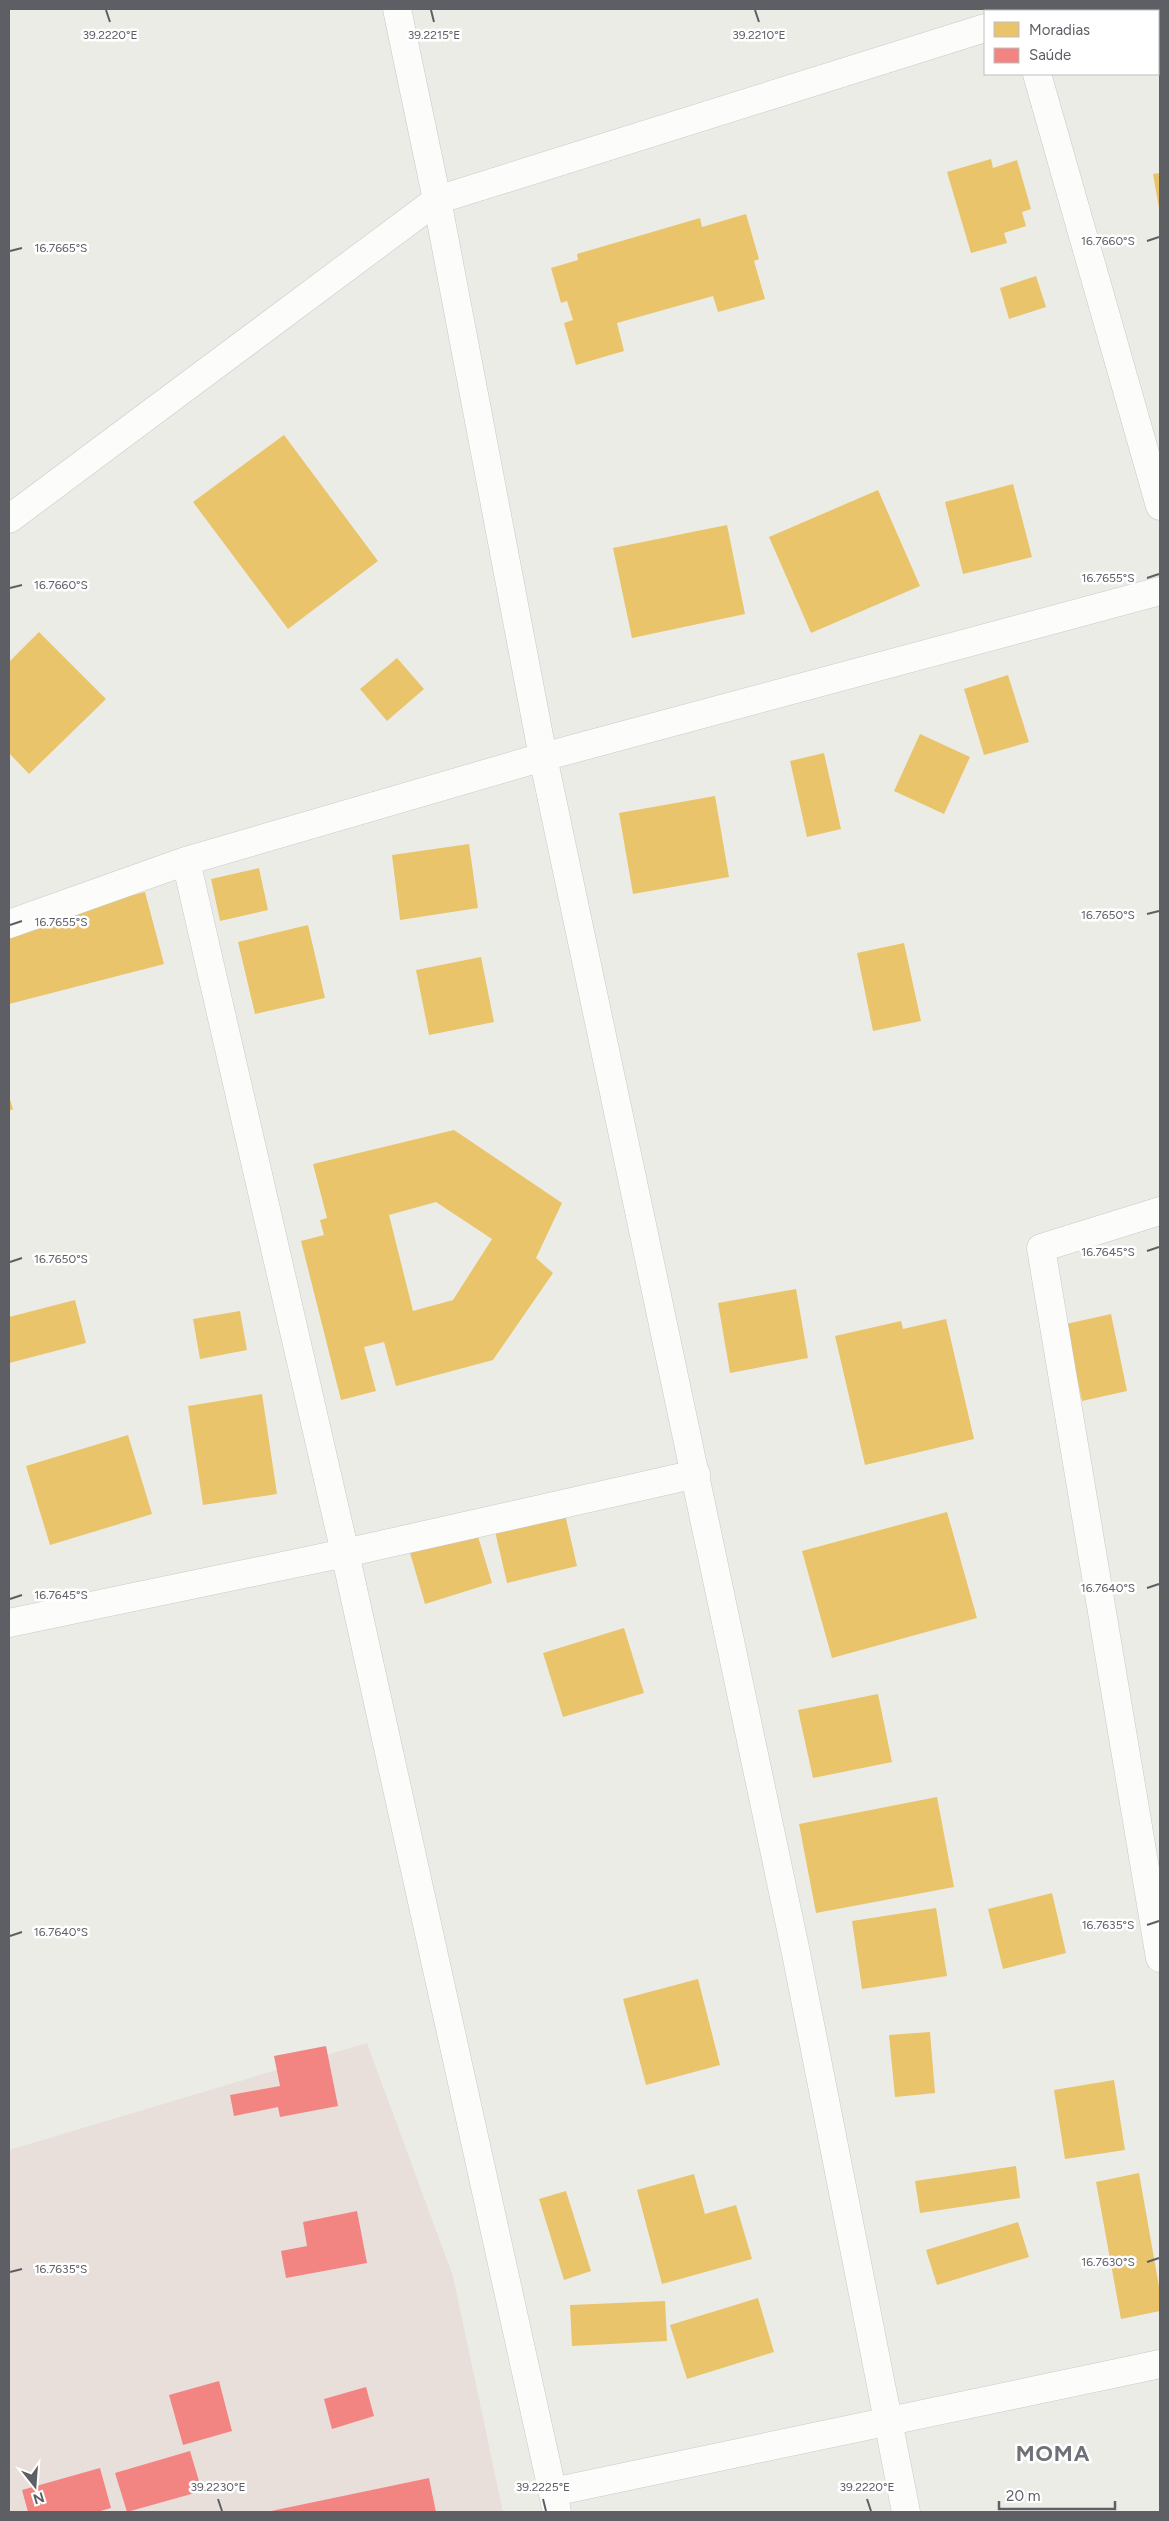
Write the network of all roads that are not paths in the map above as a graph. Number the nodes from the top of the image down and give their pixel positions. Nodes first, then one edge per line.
1 (397, 9) edge
2 (984, 28) edge
3 (1037, 75) edge
4 (437, 200) junction
5 (1160, 506) edge
6 (9, 519) edge
7 (1160, 591) edge
8 (544, 757) junction
9 (186, 861) junction
10 (9, 924) edge
11 (1160, 1211) edge
12 (696, 1474) junction
13 (345, 1553) junction
14 (9, 1623) edge
15 (1160, 1958) edge
16 (1160, 2364) edge
17 (888, 2422) junction
18 (555, 2502) edge
19 (906, 2512) edge

1 - 4 street
2 - 4 street
3 - 5 street
4 - 6 street
4 - 8 street
7 - 8 street
8 - 9 street
8 - 12 street
9 - 10 street
9 - 13 street
11 - 15 street
12 - 13 street
12 - 17 street
13 - 14 street
13 - 18 street
16 - 17 street
17 - 18 street
17 - 19 street

